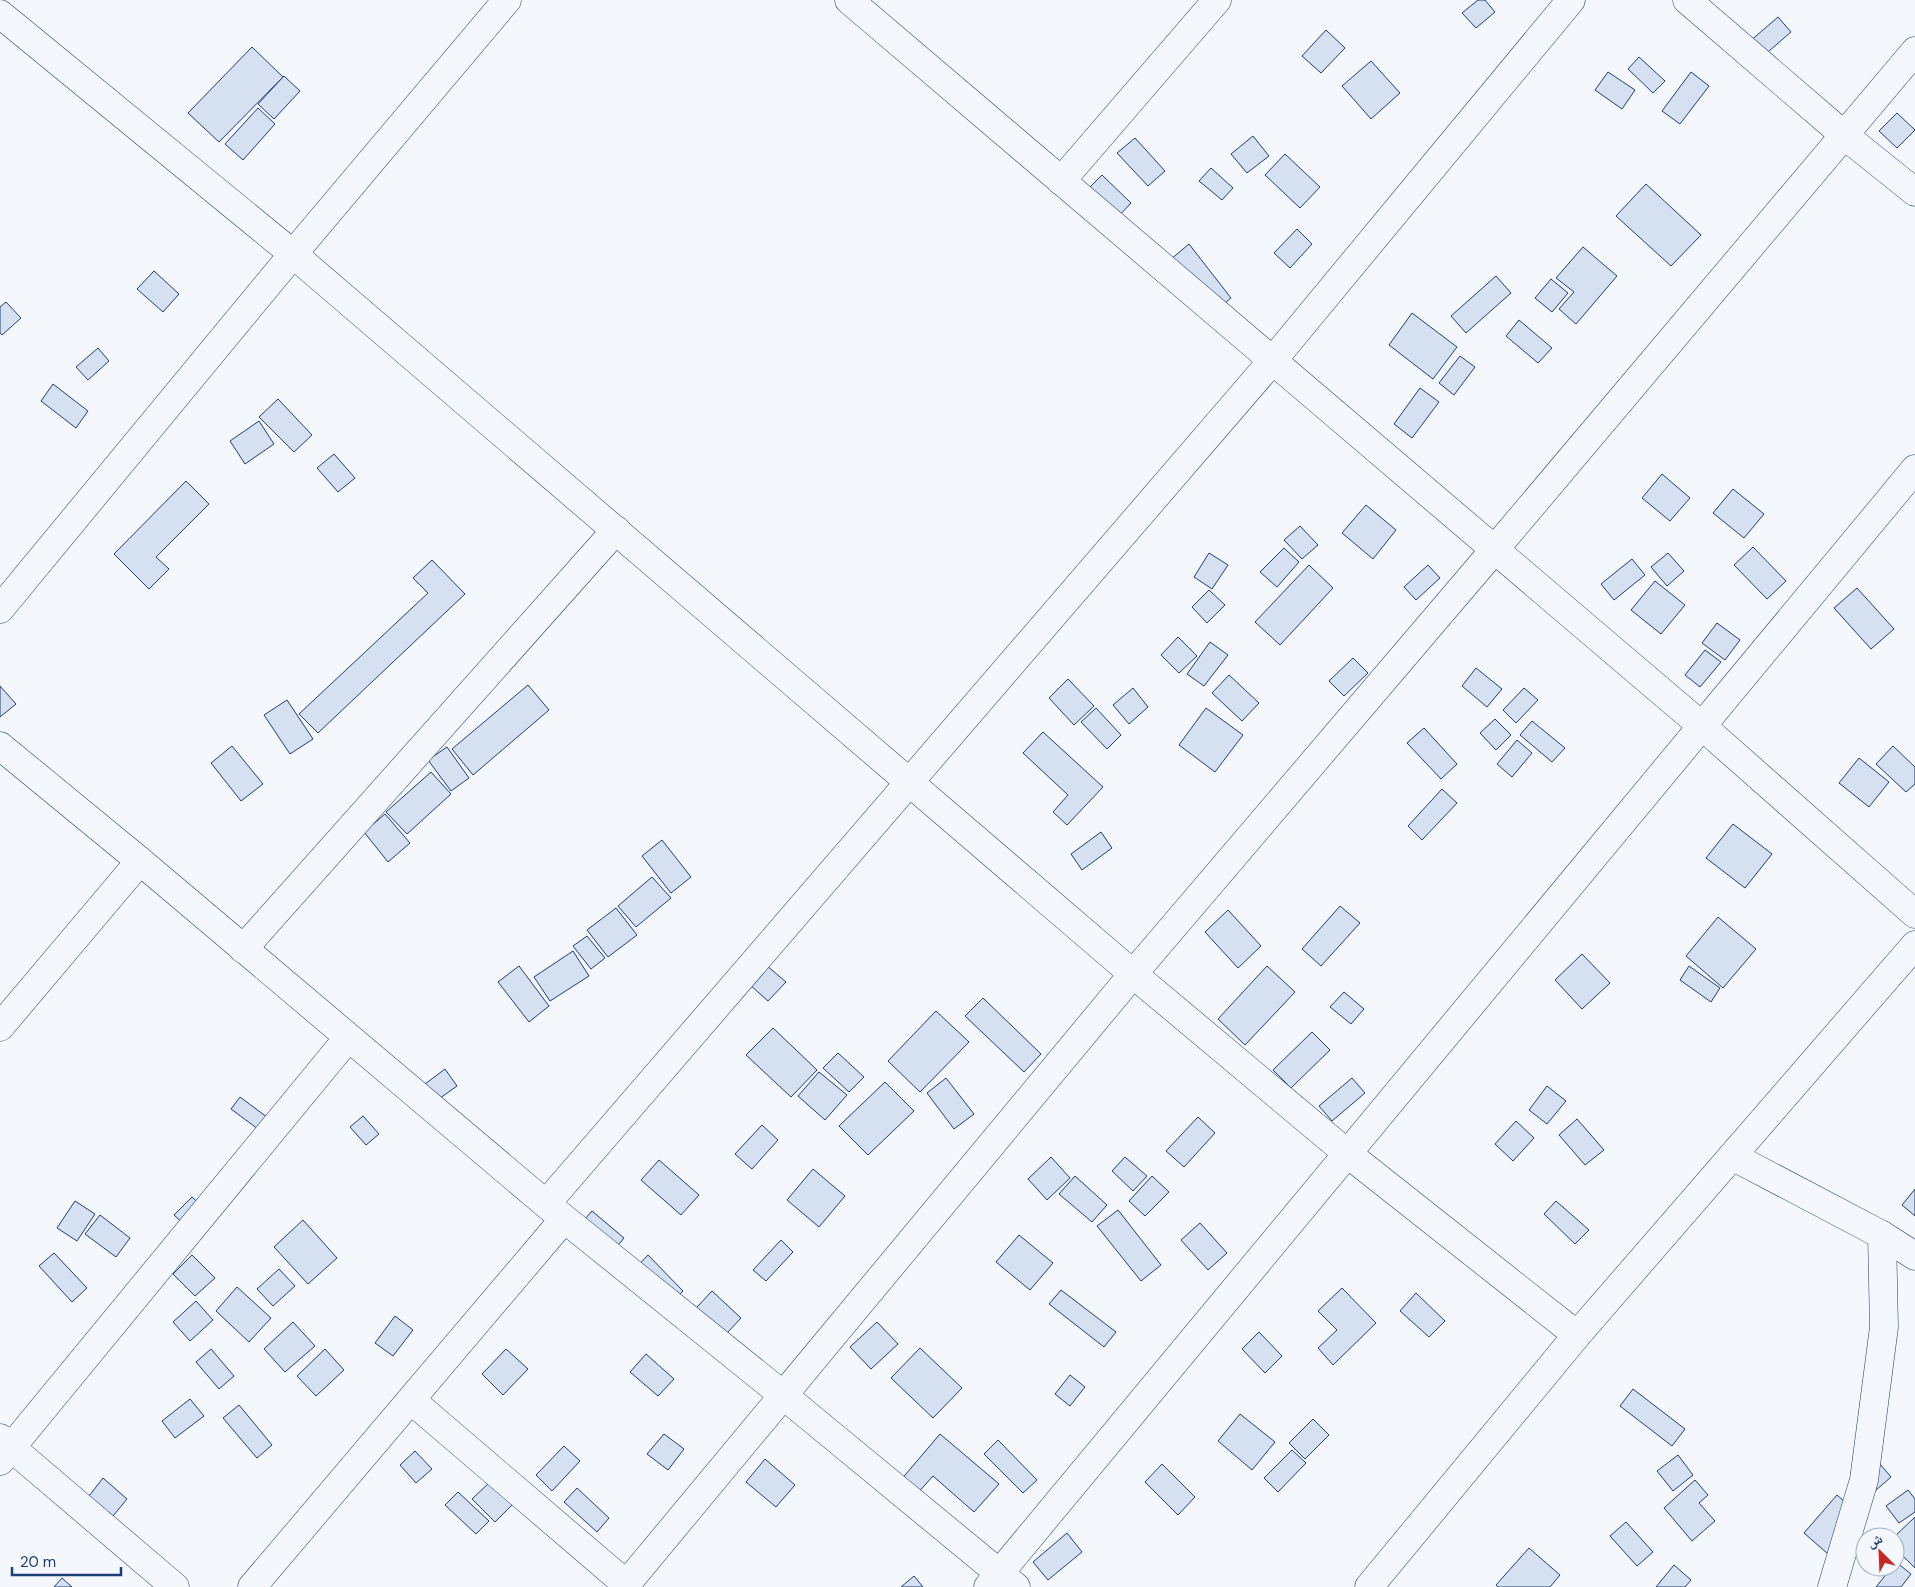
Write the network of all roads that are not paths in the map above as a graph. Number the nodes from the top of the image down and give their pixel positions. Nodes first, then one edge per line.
1 (507, 0) edge
2 (1218, 0) edge
3 (1571, 0) edge
4 (1687, 0) edge
5 (857, 2) edge
6 (0, 14) edge
7 (1915, 50) edge
8 (1844, 135) junction
9 (1061, 181) junction
10 (1915, 192) edge
11 (293, 254) junction
12 (1273, 360) junction
13 (1915, 469) edge
14 (616, 530) junction
15 (1495, 549) junction
16 (0, 609) edge
17 (1702, 726) junction
18 (0, 746) edge
19 (909, 782) junction
20 (140, 861) junction
21 (1915, 914) edge
22 (1915, 945) edge
23 (243, 949) junction
24 (1133, 974) junction
25 (0, 1027) edge
26 (348, 1038) junction
27 (1348, 1154) junction
28 (1732, 1156) junction
29 (555, 1212) junction
30 (1882, 1235) junction
31 (1915, 1256) edge
32 (1577, 1335) junction
33 (783, 1396) junction
34 (411, 1400) junction
35 (4, 1449) edge
36 (1001, 1582) edge
37 (625, 1586) edge
38 (175, 1587) edge
39 (252, 1587) edge
40 (1369, 1587) edge
41 (1832, 1587) edge

1 - 11 street
2 - 9 street
3 - 12 street
4 - 8 street
5 - 9 street
6 - 11 street
7 - 8 street
8 - 10 street
8 - 15 street
9 - 12 street
11 - 14 street
11 - 16 street
12 - 15 street
12 - 19 street
13 - 17 street
14 - 19 street
14 - 23 street
15 - 17 street
15 - 24 street
17 - 21 street
17 - 27 street
18 - 20 street
19 - 24 street
19 - 29 street
20 - 23 street
20 - 25 street
22 - 28 street
23 - 26 street
24 - 27 street
24 - 33 street
26 - 29 street
26 - 35 street
27 - 32 street
27 - 36 street
28 - 30 street
28 - 32 street
29 - 33 street
29 - 34 street
30 - 31 street
30 - 41 street
32 - 40 street
33 - 36 street
33 - 37 street
34 - 37 street
34 - 39 street
35 - 38 street

